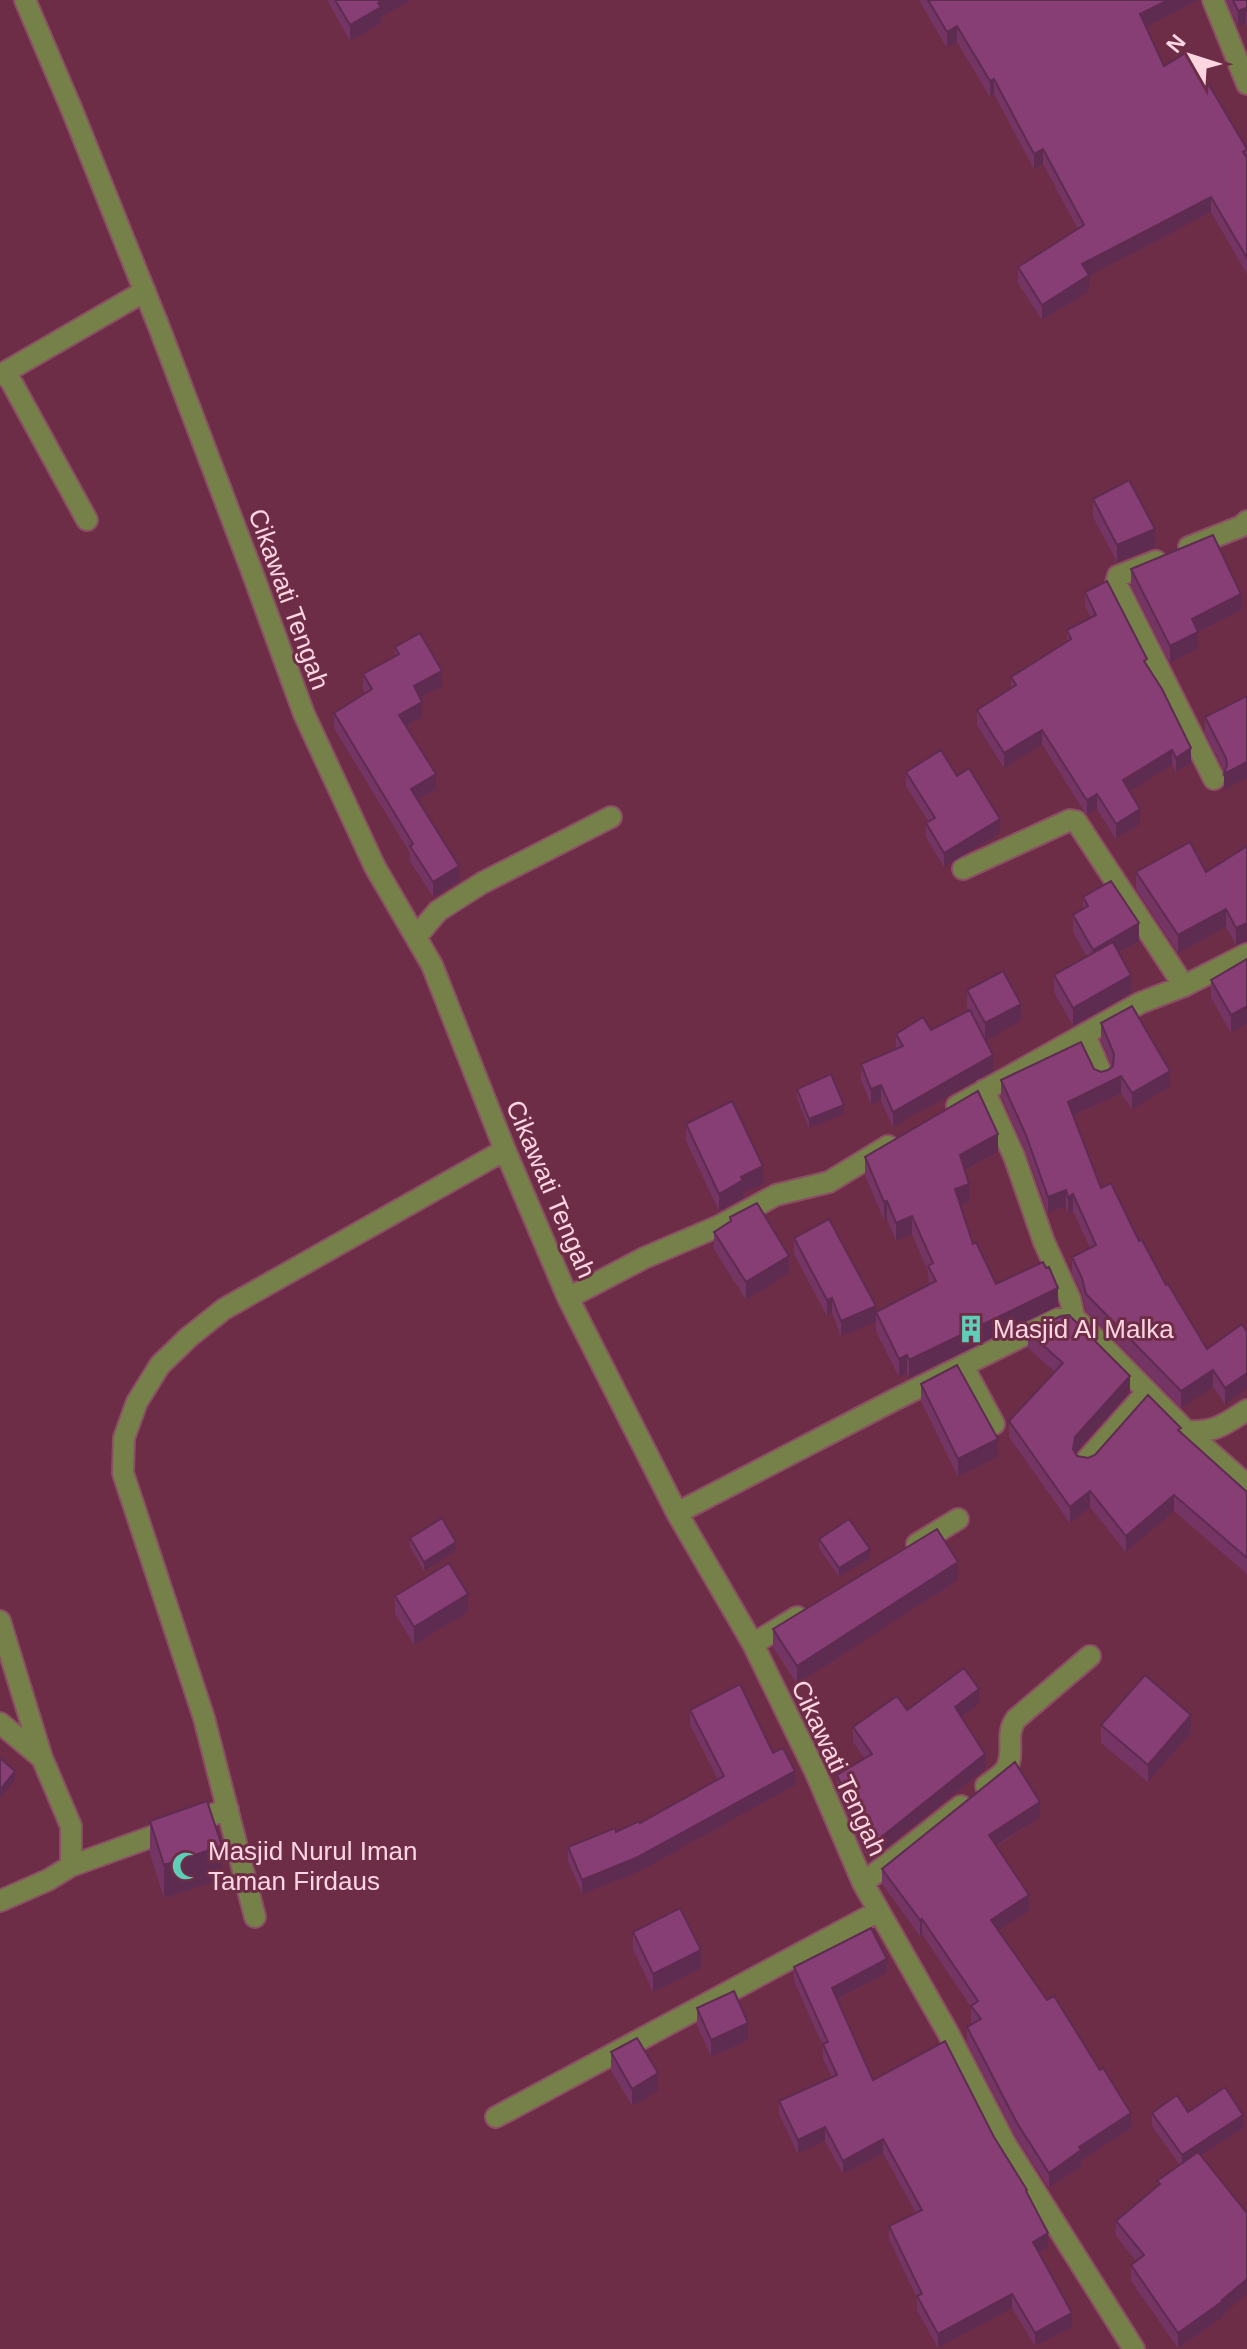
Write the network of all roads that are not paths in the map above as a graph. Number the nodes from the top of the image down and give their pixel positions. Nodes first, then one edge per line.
1 (25, 0) edge
2 (1213, 0) edge
3 (1247, 84) edge
4 (145, 291) junction
5 (3, 373) edge
6 (87, 520) dead end
7 (1247, 521) edge
8 (1214, 779) dead end
9 (611, 817) dead end
10 (963, 869) dead end
11 (416, 937) junction
12 (1247, 954) edge
13 (1184, 986) junction
14 (1085, 1035) junction
15 (1102, 1075) edge
16 (984, 1090) junction
17 (946, 1112) edge
18 (907, 1134) edge
19 (505, 1150) junction
20 (568, 1298) junction
21 (1074, 1317) junction
22 (963, 1366) junction
23 (1147, 1392) junction
24 (1247, 1410) edge
25 (994, 1424) edge
26 (1186, 1431) junction
27 (1085, 1462) edge
28 (1247, 1485) edge
29 (677, 1513) junction
30 (958, 1519) dead end
31 (903, 1553) edge
32 (808, 1611) edge
33 (0, 1621) edge
34 (753, 1644) junction
35 (1090, 1656) dead end
36 (0, 1723) edge
37 (42, 1758) junction
38 (228, 1809) junction
39 (71, 1866) junction
40 (863, 1883) junction
41 (0, 1901) edge
42 (879, 1911) junction
43 (255, 1917) dead end
44 (496, 2117) dead end
45 (1134, 2349) edge

1 - 4 street, Cikawati Tengah
2 - 3 street
4 - 5 street
4 - 11 street, Cikawati Tengah
5 - 6 street
7 - 8 street
9 - 11 street
10 - 13 street
11 - 19 street, Cikawati Tengah
12 - 13 street
13 - 14 street
14 - 15 street
14 - 16 street
16 - 17 street
16 - 21 street
18 - 20 street
19 - 20 street, Cikawati Tengah
19 - 38 street
20 - 29 street, Cikawati Tengah
21 - 22 street
21 - 23 street
22 - 25 street
22 - 29 street
23 - 26 street
23 - 27 street
24 - 26 street
26 - 28 street
29 - 34 street, Cikawati Tengah
30 - 31 street
32 - 34 street
33 - 37 street
34 - 40 street, Cikawati Tengah
35 - 40 street
36 - 37 street
37 - 39 street
38 - 39 street
38 - 43 street
39 - 41 street
40 - 42 street, Cikawati Tengah
42 - 44 street
42 - 45 street, Cikawati Tengah

